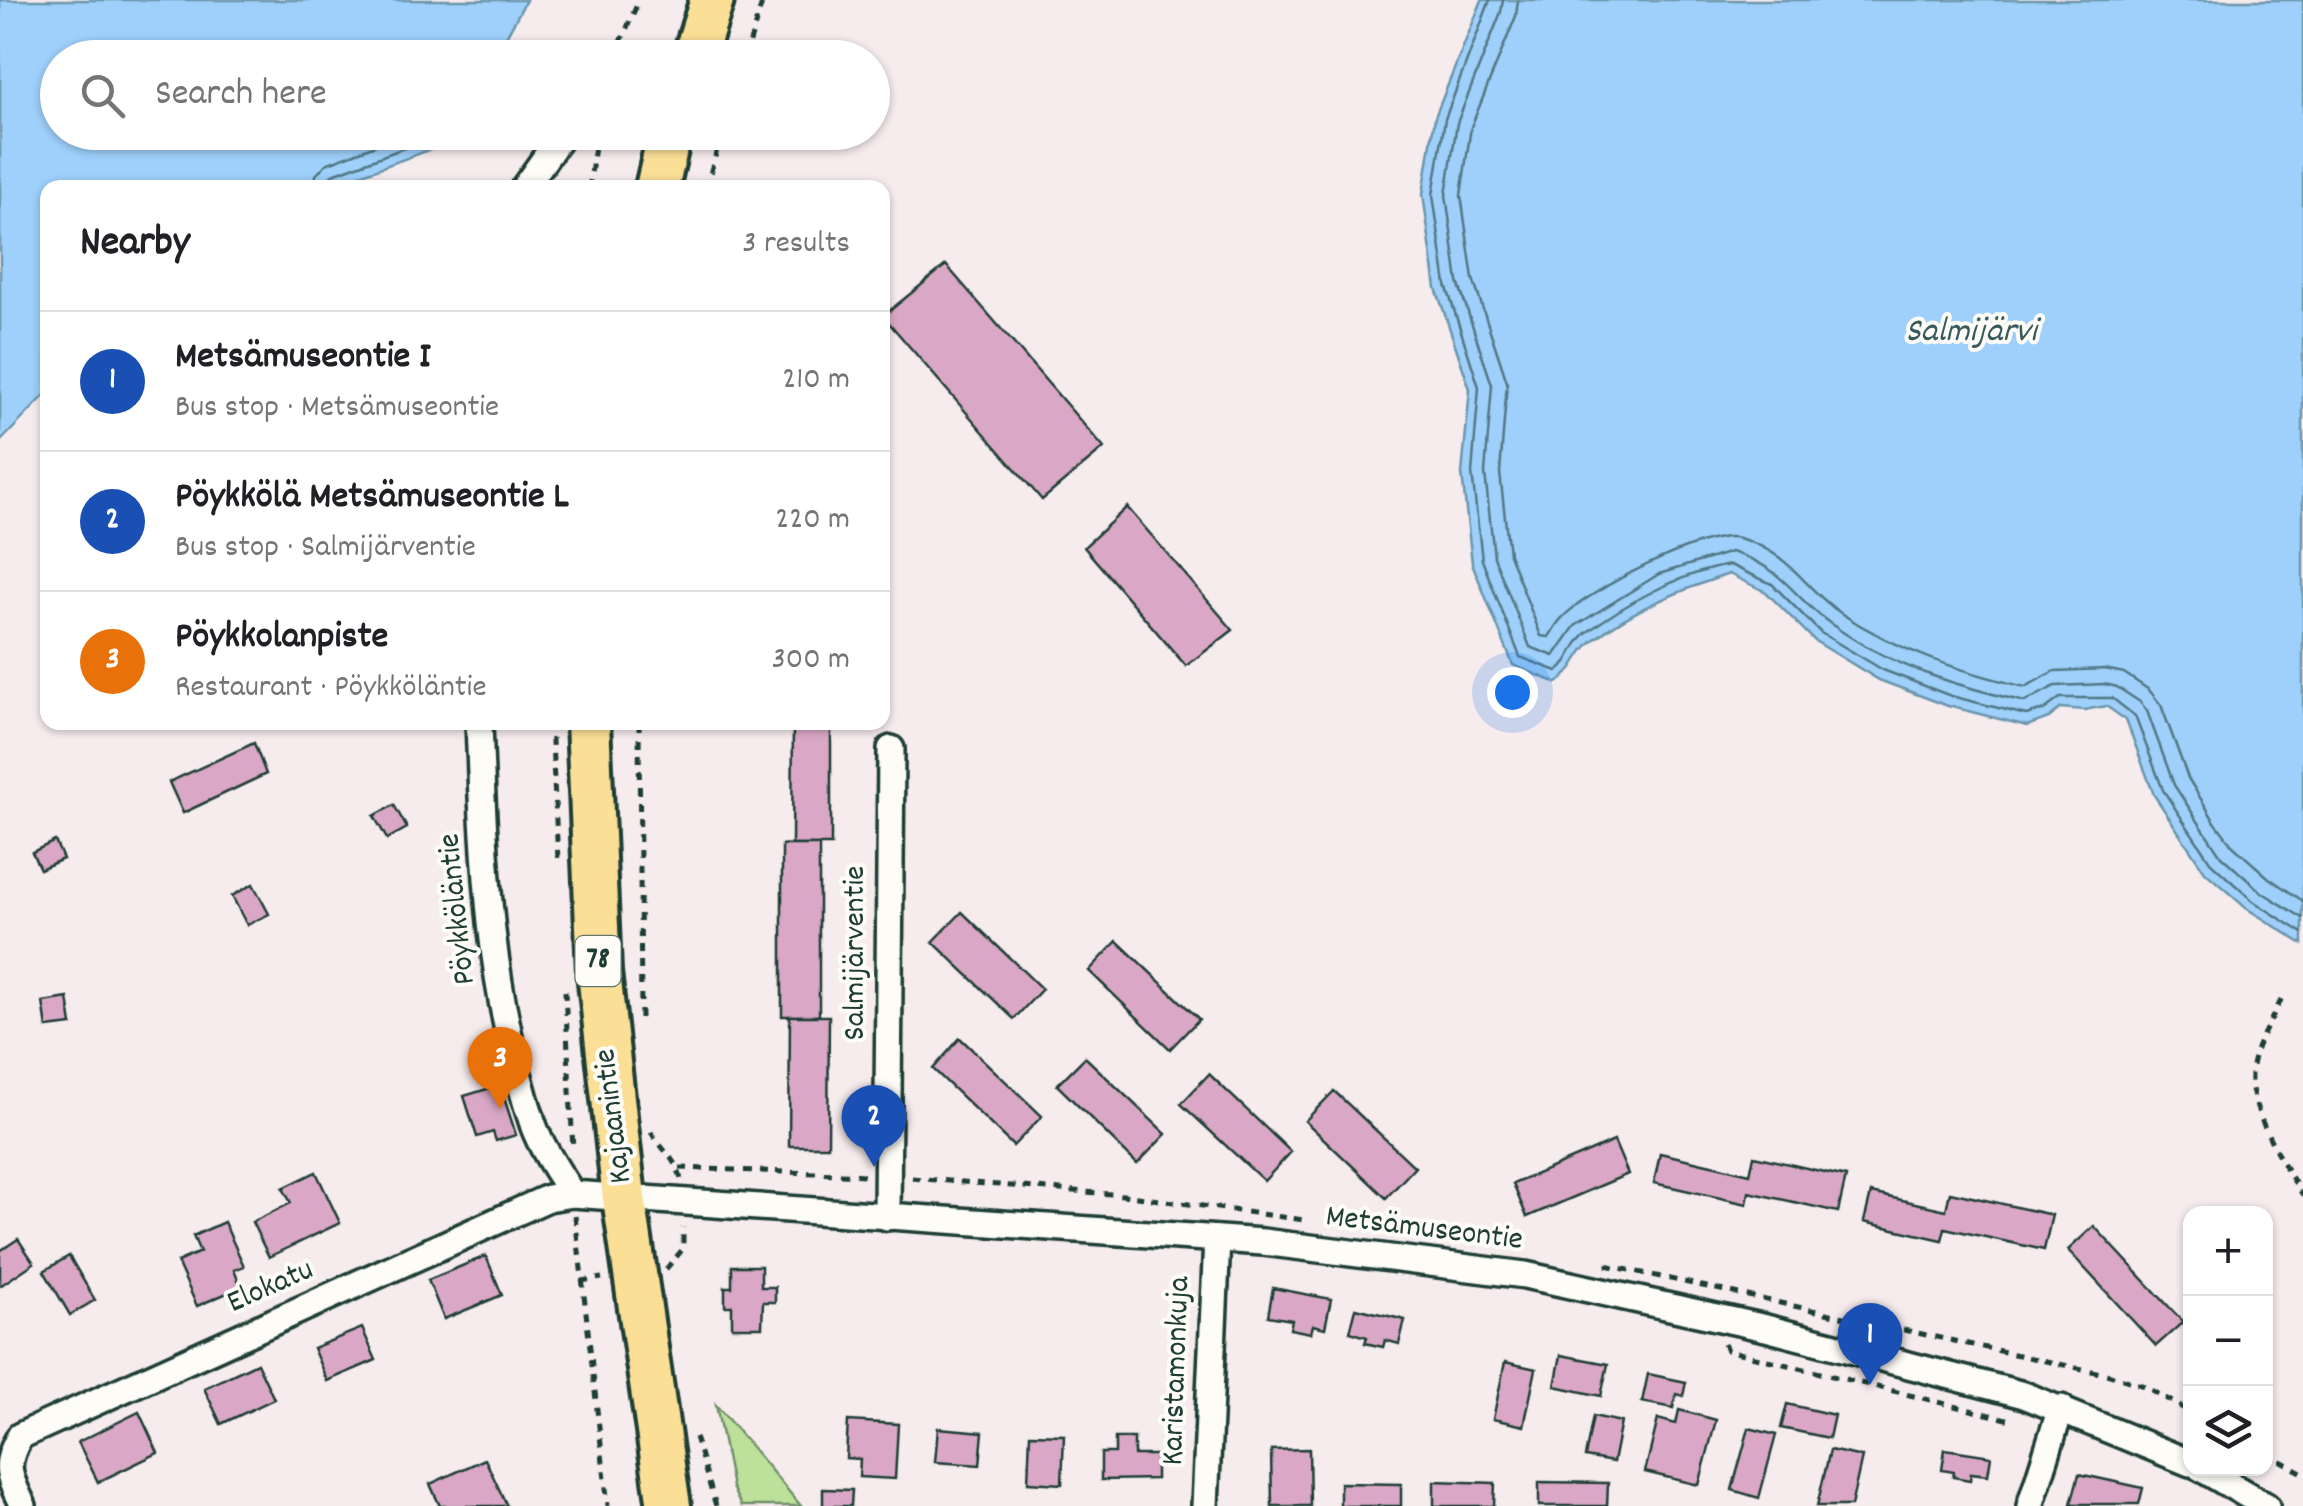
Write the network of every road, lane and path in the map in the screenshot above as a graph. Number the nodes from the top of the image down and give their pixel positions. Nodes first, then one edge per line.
1 (640, 0) edge
2 (712, 0) edge
3 (763, 0) edge
4 (622, 40) edge
5 (700, 40) edge
6 (751, 40) edge
7 (550, 150) edge
8 (594, 150) edge
9 (662, 150) edge
10 (717, 150) edge
11 (530, 180) edge
12 (590, 180) edge
13 (659, 180) edge
14 (708, 180) edge
15 (479, 730) edge
16 (550, 730) edge
17 (588, 730) edge
18 (639, 730) edge
19 (891, 749) dead end
20 (559, 877) dead end
21 (564, 974) dead end
22 (2281, 1000) dead end
23 (641, 1032) dead end
24 (647, 1124) dead end
25 (572, 1194) junction
26 (2303, 1194) edge
27 (624, 1198) junction
28 (684, 1202) junction
29 (888, 1216) junction
30 (1216, 1239) junction
31 (665, 1271) dead end
32 (1728, 1320) junction
33 (2062, 1408) junction
34 (2052, 1434) junction
35 (694, 1436) dead end
36 (2273, 1457) edge
37 (2183, 1459) edge
38 (2303, 1473) edge
39 (2215, 1476) edge
40 (24, 1506) edge
41 (608, 1506) edge
42 (669, 1506) edge
43 (716, 1506) edge
44 (1205, 1506) edge
45 (2030, 1506) edge
46 (2266, 1506) edge

1 - 4 path
2 - 5 main road
3 - 6 path
7 - 11 street
8 - 12 path
9 - 13 main road
10 - 14 path
15 - 25 street, Pöykköläntie
16 - 20 path
17 - 27 main road, Kajaanintie / 78
18 - 23 path
19 - 29 street, Salmijärventie
21 - 25 path
22 - 26 path
24 - 28 path
25 - 27 street, Elokatu
25 - 40 street, Elokatu
25 - 41 path
27 - 28 street, Metsämuseontie
27 - 42 main road, Kajaanintie / 78
28 - 29 street, Metsämuseontie
28 - 31 path
29 - 30 street, Metsämuseontie
30 - 32 street, Metsämuseontie
30 - 44 street, Karistamonkuja
32 - 33 street, Metsämuseontie
32 - 34 path
33 - 34 street
33 - 37 street, Metsämuseontie
34 - 45 street
35 - 43 path
36 - 38 path
39 - 46 street

